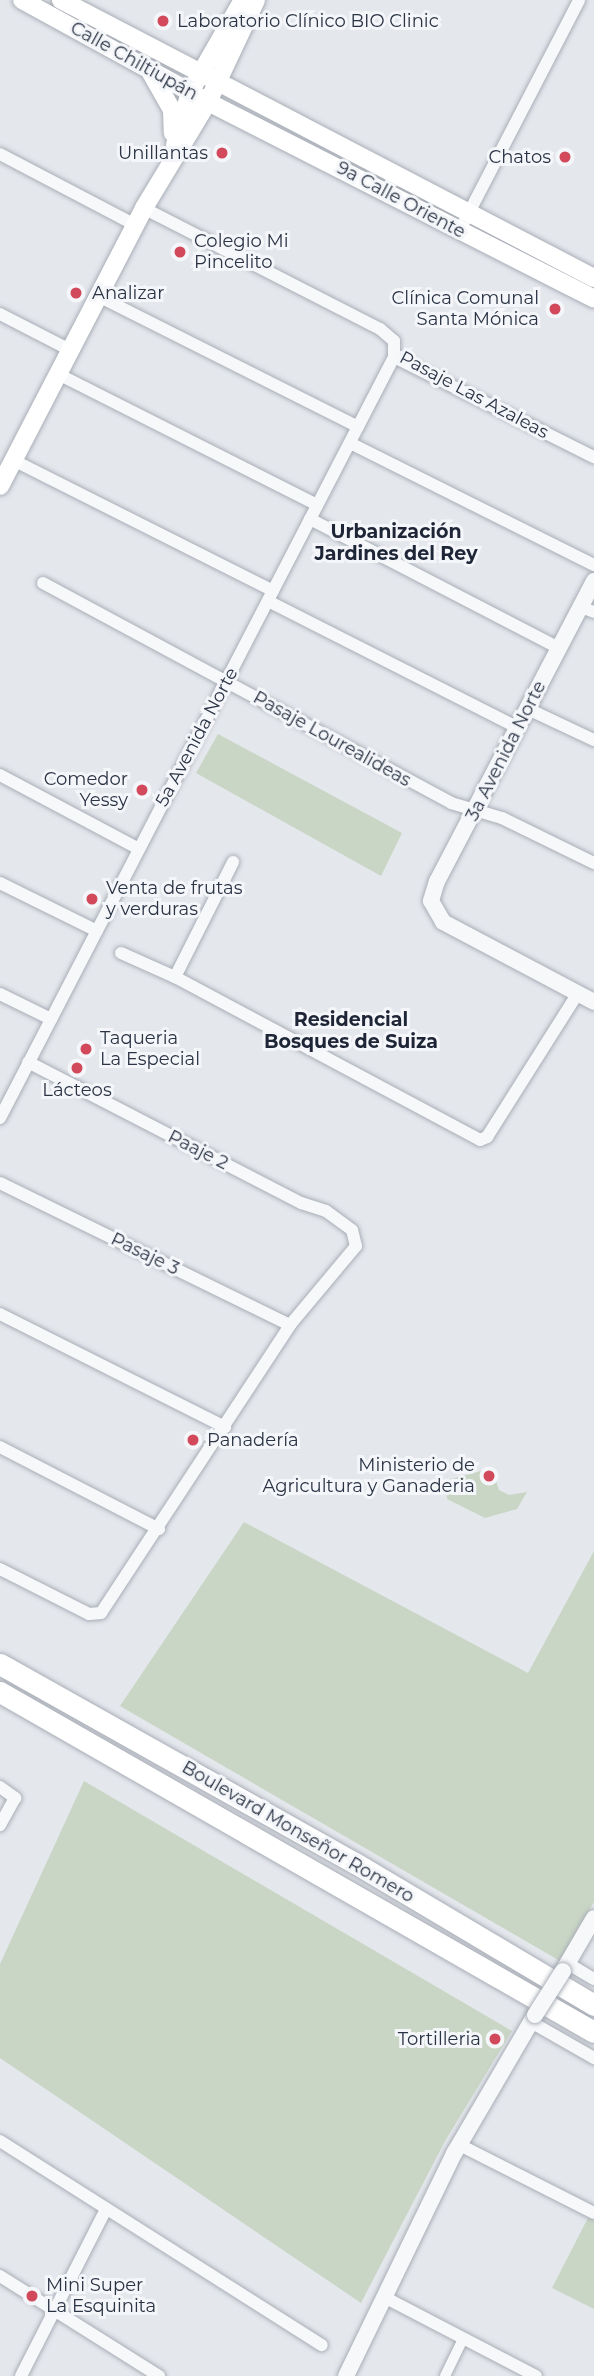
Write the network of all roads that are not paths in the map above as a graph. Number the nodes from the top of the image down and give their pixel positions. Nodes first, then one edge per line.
1 (22, 0) edge
2 (61, 0) edge
3 (243, 0) edge
4 (256, 0) edge
5 (579, 0) edge
6 (147, 67) junction
7 (201, 71) junction
8 (218, 80) junction
9 (190, 92) junction
10 (208, 102) junction
11 (236, 114) junction
12 (0, 153) edge
13 (169, 165) junction
14 (144, 208) junction
15 (469, 213) junction
16 (135, 225) junction
17 (460, 230) junction
18 (594, 278) edge
19 (98, 296) junction
20 (594, 299) edge
21 (0, 314) edge
22 (70, 350) junction
23 (394, 357) junction
24 (58, 374) junction
25 (358, 427) junction
26 (350, 443) junction
27 (594, 457) edge
28 (5, 473) edge
29 (317, 505) junction
30 (310, 519) junction
31 (594, 565) edge
32 (594, 581) edge
33 (43, 583) dead end
34 (270, 596) junction
35 (587, 609) edge
36 (559, 649) junction
37 (226, 681) junction
38 (528, 709) junction
39 (517, 728) junction
40 (594, 740) edge
41 (0, 775) edge
42 (475, 811) junction
43 (139, 849) junction
44 (233, 862) dead end
45 (594, 863) edge
46 (0, 883) edge
47 (97, 931) junction
48 (121, 953) dead end
49 (175, 977) junction
50 (578, 993) junction
51 (0, 994) edge
52 (594, 1002) edge
53 (51, 1019) junction
54 (28, 1062) junction
55 (2, 1110) edge
56 (0, 1183) edge
57 (0, 1314) edge
58 (290, 1325) junction
59 (225, 1427) junction
60 (0, 1447) edge
61 (159, 1529) junction
62 (0, 1569) edge
63 (0, 1664) edge
64 (0, 1692) edge
65 (0, 1787) edge
66 (0, 1825) edge
67 (594, 1919) edge
68 (565, 1967) junction
69 (594, 1979) edge
70 (594, 2005) edge
71 (533, 2019) junction
72 (594, 2032) edge
73 (594, 2058) edge
74 (0, 2141) edge
75 (460, 2145) junction
76 (106, 2209) junction
77 (594, 2213) edge
78 (0, 2276) edge
79 (386, 2298) junction
80 (53, 2310) junction
81 (463, 2339) junction
82 (322, 2345) dead end
83 (21, 2376) edge
84 (159, 2376) edge
85 (346, 2376) edge
86 (445, 2376) edge
87 (536, 2376) edge

1 - 6 main road, Calle Chiltiupán
2 - 7 main road, Calle Chiltiupán
3 - 7 main road
4 - 8 main road
5 - 15 street
6 - 9 main road, Calle Chiltiupán
6 - 13 main road
7 - 8 main road, Calle Chiltiupán
7 - 9 main road
8 - 10 main road
8 - 15 main road, 9a Calle Oriente
9 - 10 main road, Calle Chiltiupán
9 - 13 main road
10 - 11 main road, 9a Calle Oriente
10 - 13 main road
11 - 13 main road
11 - 17 main road, 9a Calle Oriente
12 - 16 street
13 - 14 main road
14 - 16 main road
14 - 23 street, Pasaje Las Azaleas
15 - 17 street
15 - 18 main road, 9a Calle Oriente
16 - 19 main road
17 - 20 main road, 9a Calle Oriente
19 - 22 main road
19 - 25 street
21 - 22 street
22 - 24 main road
23 - 25 street, 5a Avenida Norte
23 - 27 street, Pasaje Las Azaleas
24 - 28 main road
24 - 29 street
25 - 26 street, 5a Avenida Norte
26 - 29 street, 5a Avenida Norte
26 - 31 street
28 - 34 street
29 - 30 street, 5a Avenida Norte
30 - 34 street, 5a Avenida Norte
30 - 36 street
32 - 35 street, 3a Avenida Norte
33 - 37 street, Pasaje Lourealideas
34 - 37 street, 5a Avenida Norte
34 - 39 street
35 - 36 street, 3a Avenida Norte
36 - 38 street, 3a Avenida Norte
37 - 42 street, Pasaje Lourealideas
37 - 43 street, 5a Avenida Norte
38 - 39 street, 3a Avenida Norte
38 - 40 street
39 - 42 street, 3a Avenida Norte
41 - 43 street
42 - 45 street, Pasaje Lourealideas
42 - 50 street, 3a Avenida Norte
43 - 47 street, 5a Avenida Norte
44 - 49 street
46 - 47 street
47 - 53 street, 5a Avenida Norte
48 - 49 street
49 - 50 street
50 - 52 street
51 - 53 street
53 - 54 street, 5a Avenida Norte
54 - 55 street, 5a Avenida Norte
54 - 58 street, Paaje 2
56 - 58 street, Pasaje 3
57 - 59 street
58 - 59 street
59 - 61 street
60 - 61 street
61 - 62 street
63 - 70 highway, Boulevard Monseñor Romero
64 - 72 highway, Boulevard Monseñor Romero
65 - 66 street
67 - 68 street
68 - 69 street
68 - 71 street, bridge
71 - 73 street
71 - 75 street
74 - 76 street
75 - 77 street
75 - 79 street
76 - 80 street
76 - 82 street
78 - 80 street
79 - 81 street
79 - 85 street
80 - 83 street
80 - 84 street
81 - 86 street
81 - 87 street

